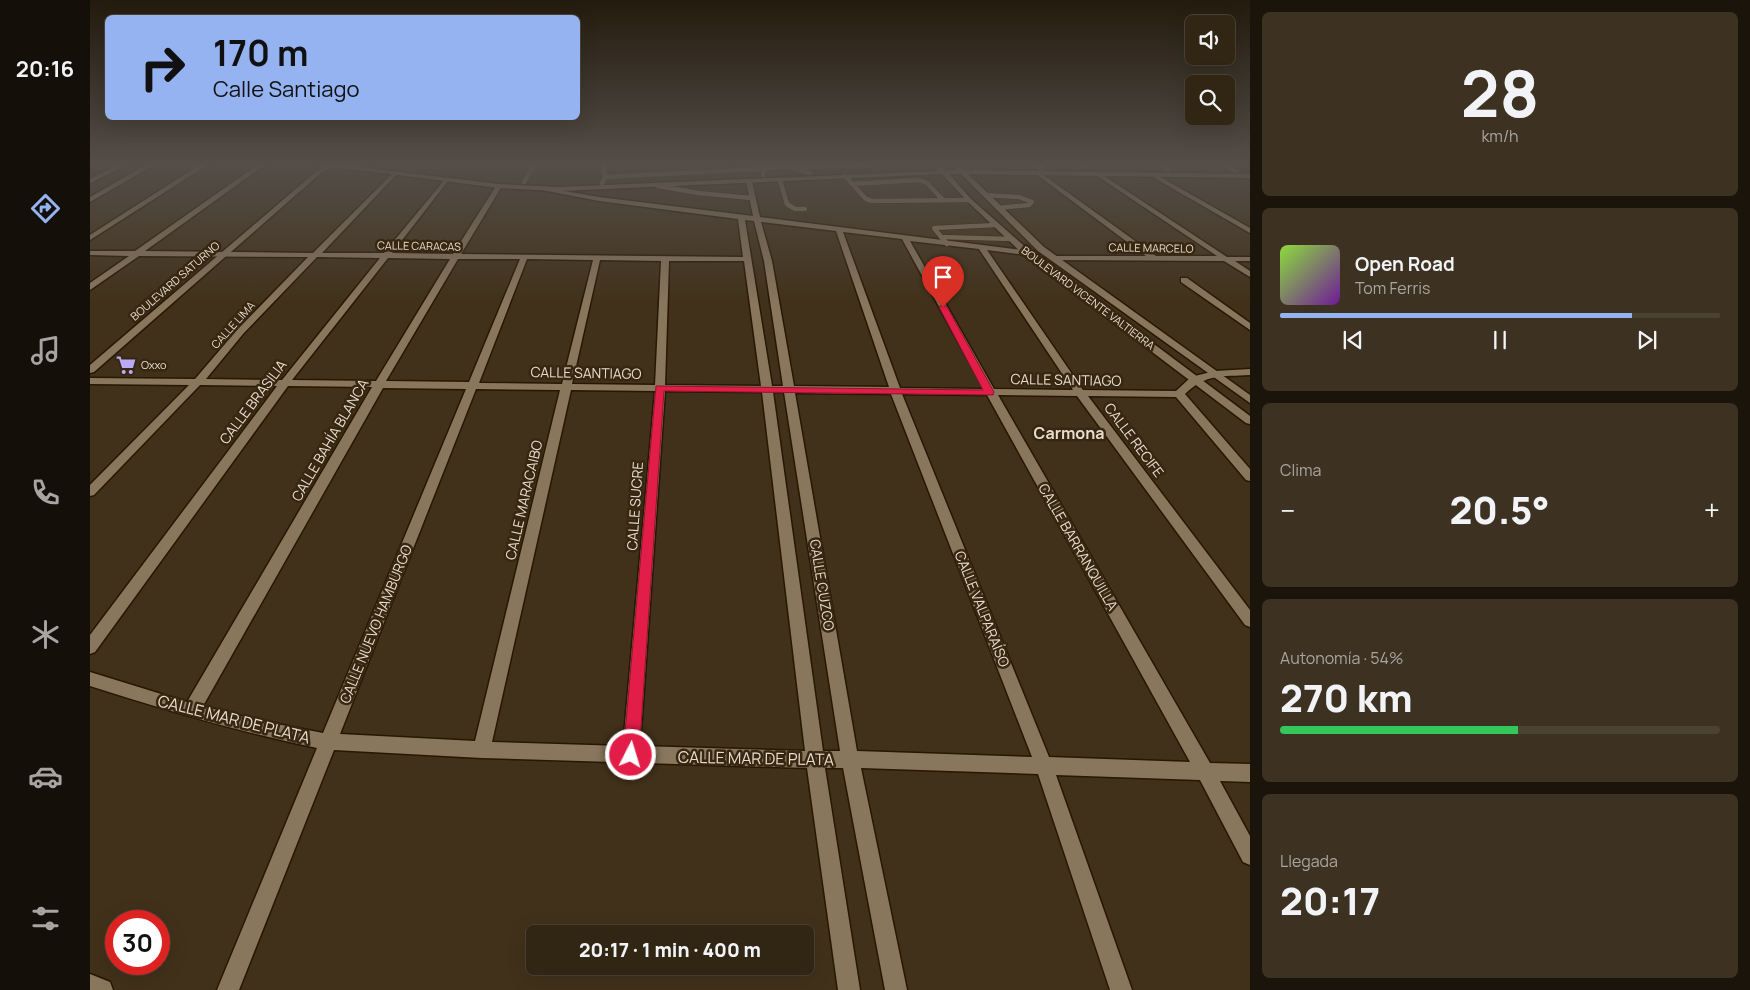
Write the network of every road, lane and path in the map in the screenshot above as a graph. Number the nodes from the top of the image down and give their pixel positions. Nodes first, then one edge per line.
1 (134, 210) edge
2 (198, 210) edge
3 (272, 210) edge
4 (359, 210) edge
5 (421, 210) edge
6 (484, 210) edge
7 (694, 210) edge
8 (755, 210) edge
9 (980, 210) edge
10 (1000, 210) edge
11 (1093, 210) edge
12 (1152, 210) edge
13 (1215, 210) edge
14 (741, 216) junction
15 (758, 218) junction
16 (978, 225) junction
17 (996, 225) junction
18 (839, 230) junction
19 (1250, 231) edge
20 (941, 237) junction
21 (90, 238) edge
22 (905, 238) junction
23 (990, 238) junction
24 (1011, 239) junction
25 (947, 244) junction
26 (982, 248) junction
27 (90, 253) edge
28 (137, 253) junction
29 (1027, 253) junction
30 (224, 254) junction
31 (314, 256) junction
32 (384, 256) junction
33 (453, 258) junction
34 (524, 258) junction
35 (597, 258) junction
36 (1053, 258) junction
37 (748, 259) junction
38 (1155, 259) junction
39 (1250, 259) edge
40 (665, 260) junction
41 (1226, 260) junction
42 (1250, 275) edge
43 (1184, 280) dead end
44 (90, 287) edge
45 (1250, 327) edge
46 (90, 370) edge
47 (1250, 372) edge
48 (1215, 374) junction
49 (1195, 380) junction
50 (90, 381) edge
51 (197, 383) junction
52 (285, 384) junction
53 (473, 384) junction
54 (380, 385) junction
55 (567, 386) junction
56 (660, 388) junction
57 (768, 390) junction
58 (791, 390) junction
59 (896, 392) junction
60 (989, 392) junction
61 (1081, 394) junction
62 (1179, 394) junction
63 (1250, 400) edge
64 (1250, 421) edge
65 (1250, 477) edge
66 (90, 492) edge
67 (1250, 621) edge
68 (90, 647) edge
69 (90, 679) edge
70 (191, 711) junction
71 (328, 742) junction
72 (482, 750) junction
73 (631, 755) junction
74 (850, 759) junction
75 (814, 760) junction
76 (1044, 766) junction
77 (1206, 772) junction
78 (1250, 773) edge
79 (1250, 855) edge
80 (90, 985) edge
81 (102, 990) edge
82 (228, 990) edge
83 (849, 990) edge
84 (896, 990) edge
85 (1121, 990) edge

1 - 21 street
2 - 28 street
3 - 30 street, BOULEVARD SATURNO
4 - 31 street, CALLE LIMA
5 - 32 street, CALLE BRASILIA
6 - 33 street, CALLE BAHÍA BLANCA
7 - 14 street
8 - 15 street, CALLE CUZCO
9 - 17 street, BOULEVARD VICENTE VALTIERRA
10 - 36 street, BOULEVARD VICENTE VALTIERRA
11 - 38 street
12 - 41 street
13 - 19 street
14 - 15 street
14 - 37 street, CALLE CUZCO
15 - 18 street
15 - 58 street, CALLE CUZCO
16 - 17 lane
16 - 20 lane
16 - 23 lane
17 - 24 street, BOULEVARD VICENTE VALTIERRA
18 - 22 street
18 - 59 street, CALLE VALPARAÍSO
20 - 23 lane
20 - 25 lane
22 - 25 street
22 - 60 street, CALLE BARRANQUILLA
23 - 24 lane
24 - 29 street, BOULEVARD VICENTE VALTIERRA
25 - 26 street
26 - 29 street
26 - 61 street, CALLE RECIFE
27 - 28 street, CALLE CARACAS
28 - 30 street, CALLE CARACAS
28 - 44 street
29 - 49 street, BOULEVARD VICENTE VALTIERRA
30 - 31 street, CALLE CARACAS
30 - 46 street, BOULEVARD SATURNO
31 - 32 street, CALLE CARACAS
31 - 51 street, CALLE LIMA
32 - 33 street, CALLE CARACAS
32 - 52 street, CALLE BRASILIA
33 - 34 street, CALLE CARACAS
33 - 54 street, CALLE BAHÍA BLANCA
34 - 35 street, CALLE CARACAS
34 - 53 street, CALLE NUEVO HAMBURGO
35 - 40 street, CALLE CARACAS
35 - 55 street, CALLE MARACAIBO
36 - 38 street, CALLE MARCELO
36 - 48 street, BOULEVARD VICENTE VALTIERRA
37 - 40 street, CALLE CARACAS
37 - 57 street, CALLE CUZCO
38 - 41 street, CALLE MARCELO
39 - 41 street, CALLE MARCELO
40 - 56 street, CALLE SUCRE
41 - 42 street
43 - 45 street
47 - 48 street
48 - 49 street
48 - 63 street, BOULEVARD VICENTE VALTIERRA
49 - 62 street
49 - 64 street, BOULEVARD VICENTE VALTIERRA
50 - 51 street, CALLE SANTIAGO
51 - 52 street, CALLE SANTIAGO
51 - 66 street, CALLE LIMA
52 - 54 street, CALLE SANTIAGO
52 - 68 street, CALLE BRASILIA
53 - 54 street, CALLE SANTIAGO
53 - 55 street, CALLE SANTIAGO
53 - 71 street, CALLE NUEVO HAMBURGO
54 - 70 street, CALLE BAHÍA BLANCA
55 - 56 street, CALLE SANTIAGO
55 - 72 street, CALLE MARACAIBO
56 - 57 street, CALLE SANTIAGO
56 - 73 street, CALLE SUCRE
57 - 58 street, CALLE SANTIAGO
57 - 75 street, CALLE CUZCO
58 - 59 street, CALLE SANTIAGO
58 - 74 street, CALLE CUZCO
59 - 60 street, CALLE SANTIAGO
59 - 76 street, CALLE VALPARAÍSO
60 - 61 street, CALLE SANTIAGO
60 - 77 street, CALLE BARRANQUILLA
61 - 62 street, CALLE SANTIAGO
61 - 67 street, CALLE RECIFE
62 - 65 street
69 - 70 street, CALLE MAR DE PLATA
70 - 71 street, CALLE MAR DE PLATA
71 - 72 street, CALLE MAR DE PLATA
71 - 82 street, CALLE NUEVO HAMBURGO
72 - 73 street, CALLE MAR DE PLATA
73 - 75 street, CALLE MAR DE PLATA
74 - 75 street, CALLE MAR DE PLATA
74 - 76 street, CALLE MAR DE PLATA
74 - 84 street, CALLE CUZCO
75 - 83 street, CALLE CUZCO
76 - 77 street, CALLE MAR DE PLATA
76 - 85 street, CALLE VALPARAÍSO
77 - 78 street, CALLE MAR DE PLATA
77 - 79 street, CALLE BARRANQUILLA
80 - 81 street

